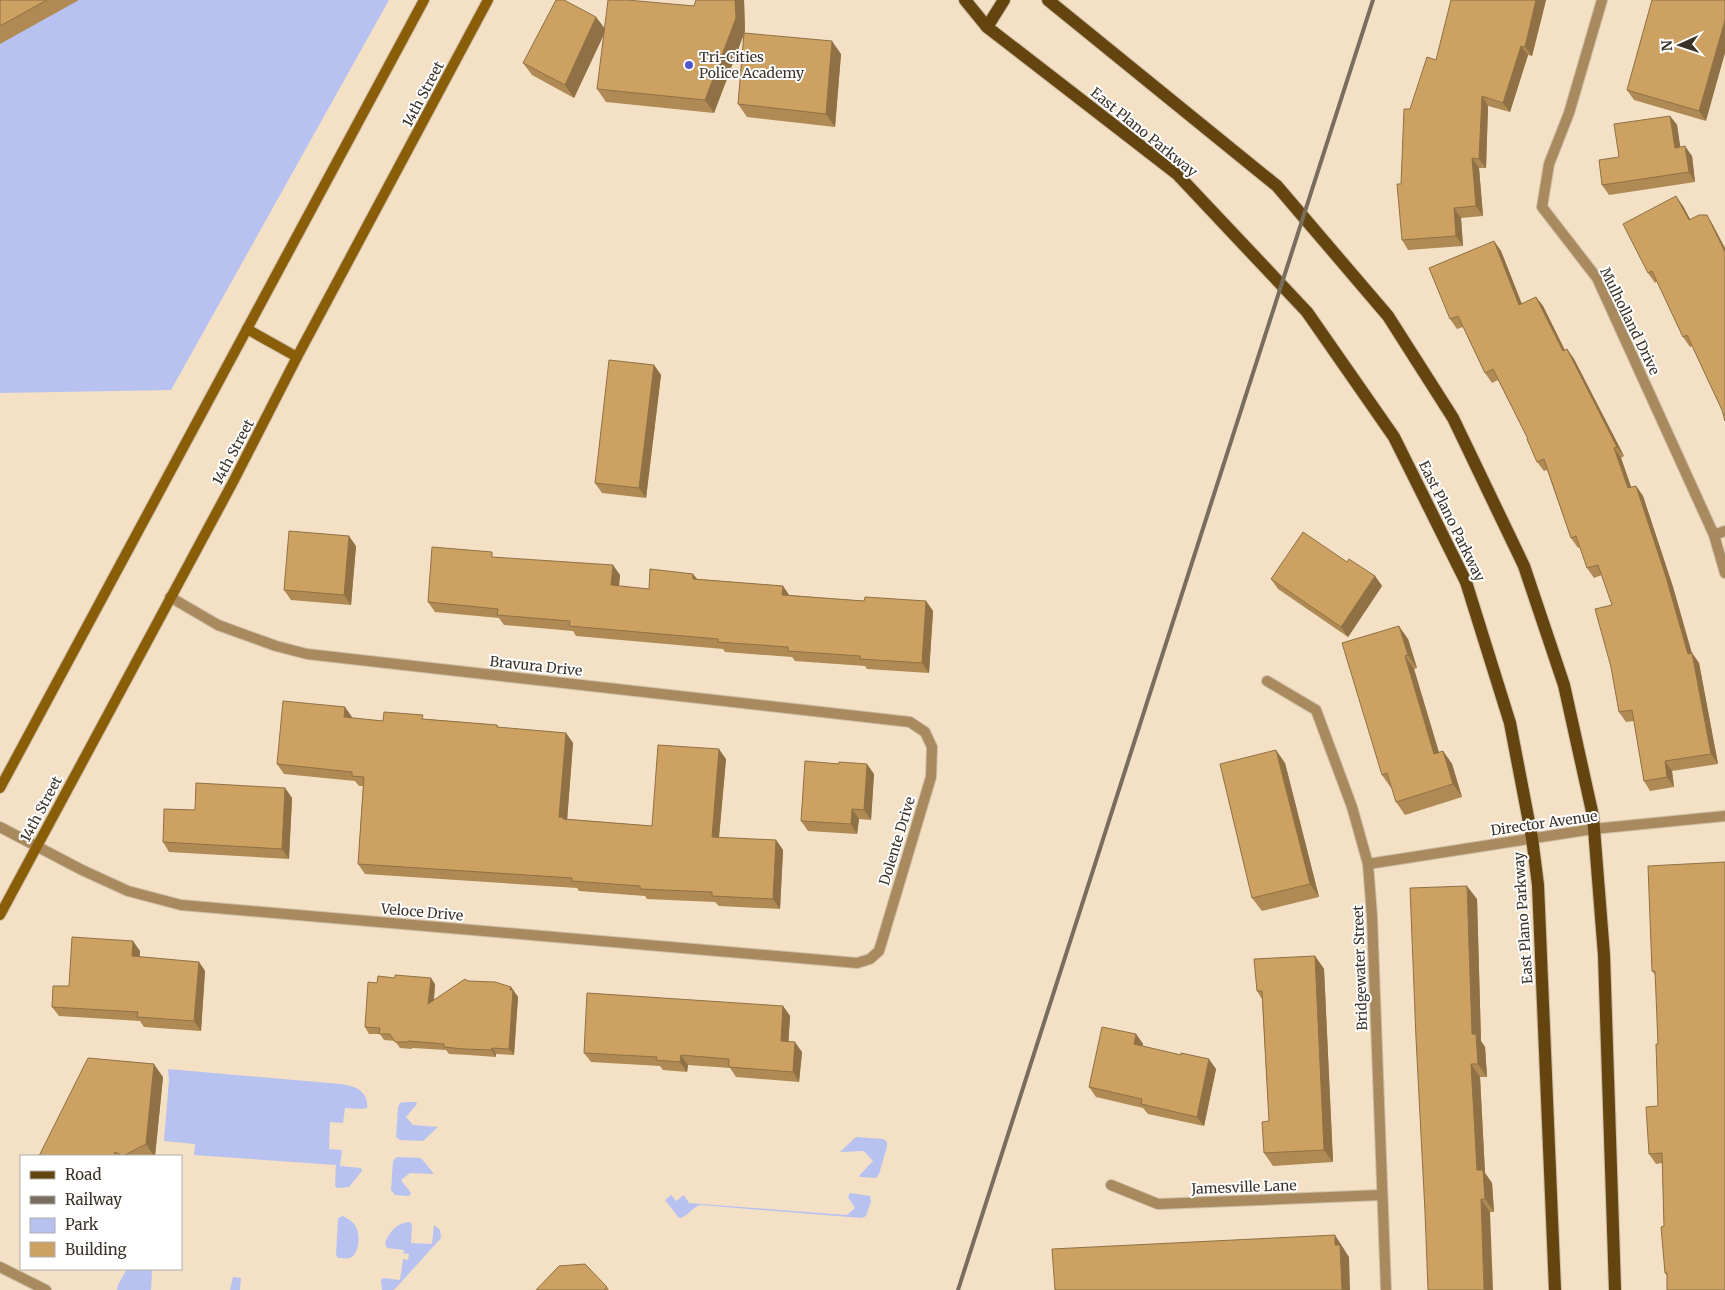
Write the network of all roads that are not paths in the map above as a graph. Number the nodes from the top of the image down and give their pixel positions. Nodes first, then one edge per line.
1 (424, 0) edge
2 (488, 0) edge
3 (964, 0) edge
4 (1004, 0) edge
5 (1048, 0) edge
6 (1602, 0) edge
7 (987, 27) junction
8 (247, 328) junction
9 (297, 357) junction
10 (1725, 531) edge
11 (1714, 535) junction
12 (1725, 573) edge
13 (170, 598) junction
14 (1267, 681) dead end
15 (910, 722) joint
16 (0, 788) edge
17 (1725, 816) edge
18 (0, 826) edge
19 (1593, 828) junction
20 (1532, 838) junction
21 (37, 846) junction
22 (1368, 864) junction
23 (0, 915) edge
24 (857, 963) joint
25 (1111, 1185) dead end
26 (1381, 1195) junction
27 (0, 1267) edge
28 (46, 1290) edge
29 (1386, 1290) edge
30 (1554, 1290) edge
31 (1615, 1290) edge

1 - 8 main road
2 - 9 main road, 14th Street
3 - 7 main road, East Plano Parkway
4 - 7 main road
5 - 19 main road
6 - 11 street, Mulholland Drive
7 - 20 main road, East Plano Parkway
8 - 9 main road
8 - 16 main road
9 - 13 main road, 14th Street
10 - 11 street
11 - 12 street, Mulholland Drive
13 - 15 street, Bravura Drive
13 - 21 main road, 14th Street
14 - 22 street, Bridgewater Street
15 - 24 street, Dolente Drive
17 - 19 street, Director Avenue
18 - 21 street, Veloce Drive
19 - 20 street, Director Avenue
19 - 31 main road
20 - 22 street, Director Avenue
20 - 30 main road, East Plano Parkway
21 - 23 main road, 14th Street
21 - 24 street, Veloce Drive
22 - 26 street, Bridgewater Street
25 - 26 street, Jamesville Lane
26 - 29 street, Bridgewater Street
27 - 28 street

